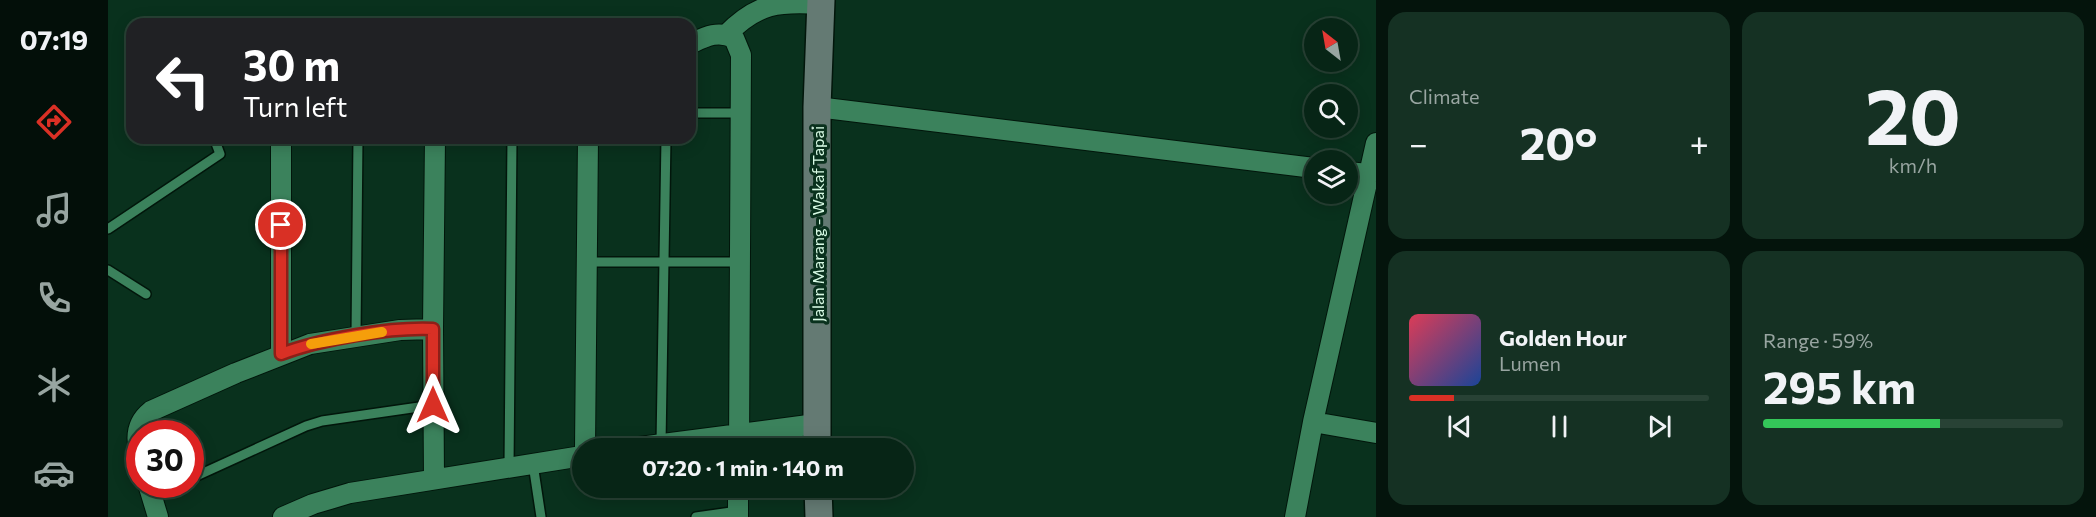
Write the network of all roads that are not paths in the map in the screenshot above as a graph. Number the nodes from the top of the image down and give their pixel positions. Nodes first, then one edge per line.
1 (821, 2) edge
2 (726, 34) junction
3 (696, 42) edge
4 (818, 107) junction
5 (696, 113) edge
6 (740, 113) junction
7 (1376, 143) edge
8 (216, 144) edge
9 (281, 144) edge
10 (358, 144) edge
11 (435, 144) edge
12 (512, 144) edge
13 (588, 144) edge
14 (666, 144) edge
15 (1304, 167) edge
16 (1358, 173) edge
17 (1369, 174) junction
18 (108, 229) edge
19 (587, 262) junction
20 (739, 262) junction
21 (663, 263) junction
22 (108, 270) edge
23 (146, 294) dead end
24 (433, 329) junction
25 (356, 336) junction
26 (281, 354) junction
27 (433, 405) junction
28 (141, 420) edge
29 (1313, 422) junction
30 (1376, 433) edge
31 (816, 436) edge
32 (585, 438) edge
33 (661, 438) edge
34 (739, 438) edge
35 (785, 438) edge
36 (572, 458) edge
37 (533, 464) junction
38 (509, 467) junction
39 (204, 473) edge
40 (434, 479) junction
41 (152, 498) edge
42 (738, 498) edge
43 (818, 498) edge
44 (314, 510) edge
45 (738, 514) edge
46 (158, 517) edge
47 (283, 517) edge
48 (541, 517) edge
49 (696, 517) edge
50 (819, 517) edge
51 (1294, 517) edge

1 - 2 street
1 - 4 main road, Jalan Marang - Wakaf Tapai
2 - 3 street
2 - 6 street
4 - 15 street
4 - 31 main road, Jalan Marang - Wakaf Tapai
5 - 6 lane
6 - 20 street
7 - 17 street
8 - 18 lane
9 - 26 street
10 - 25 lane
11 - 24 street
12 - 38 lane
13 - 19 street
14 - 21 lane
16 - 17 street
17 - 29 street
19 - 21 lane
19 - 32 street
20 - 21 lane
20 - 34 street
21 - 33 lane
22 - 23 lane
24 - 25 street
24 - 27 street
25 - 26 street
26 - 28 street
27 - 39 lane
27 - 40 street
29 - 30 street
29 - 51 street
31 - 35 street
36 - 37 street
37 - 38 street
37 - 48 lane
38 - 40 street
40 - 44 street
41 - 46 street
42 - 45 street
43 - 50 main road
44 - 47 street
45 - 49 lane

